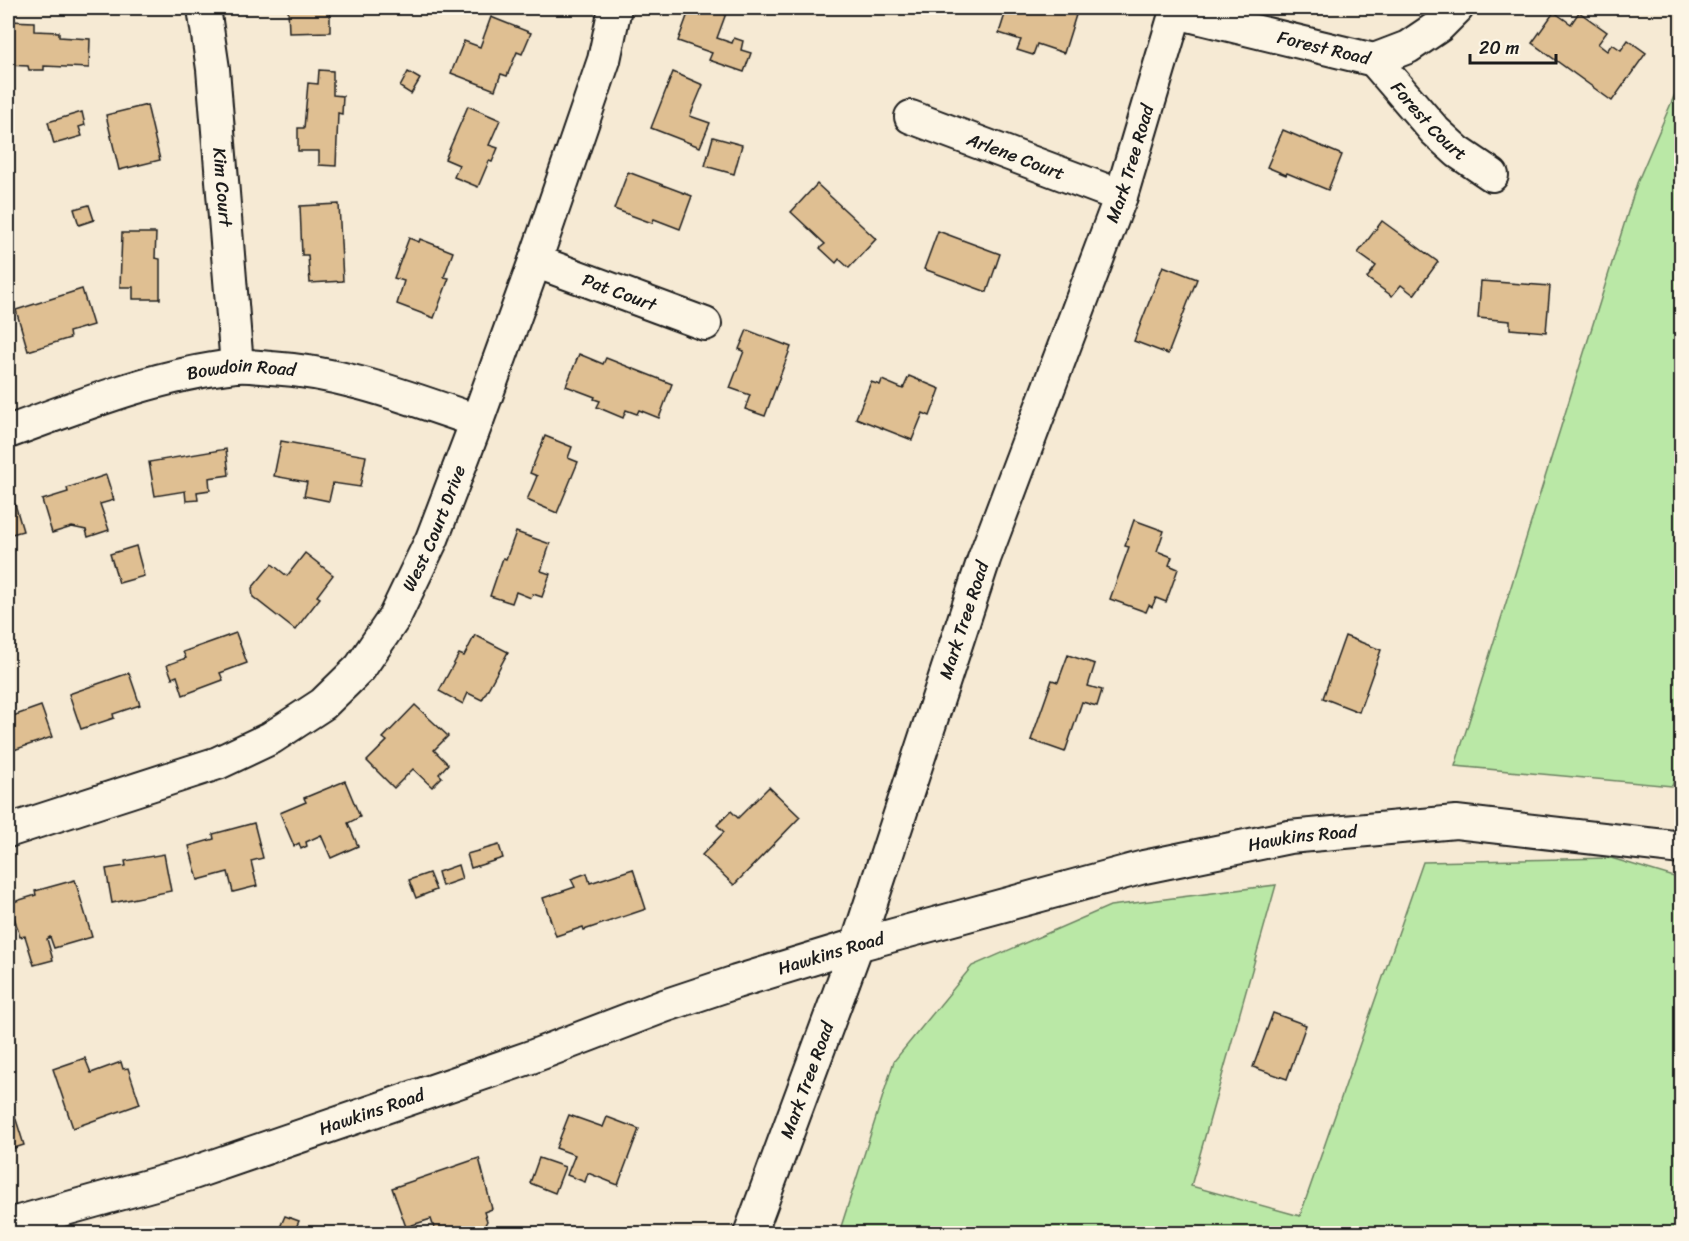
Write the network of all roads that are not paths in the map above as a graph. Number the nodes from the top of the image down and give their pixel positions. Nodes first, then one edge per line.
1 (204, 8) edge
2 (615, 8) edge
3 (1457, 8) edge
4 (1177, 10) edge
5 (1374, 60) junction
6 (911, 117) dead end
7 (1492, 175) dead end
8 (1120, 196) junction
9 (535, 261) junction
10 (705, 324) dead end
11 (237, 366) junction
12 (477, 421) junction
13 (8, 432) edge
14 (8, 831) edge
15 (1682, 848) edge
16 (857, 945) junction
17 (8, 1225) edge
18 (750, 1233) edge

1 - 11 street, Kim Court
2 - 9 street, West Court Drive
3 - 5 street, Forest Road
4 - 5 street, Forest Road
4 - 8 street, Mark Tree Road
5 - 7 street, Forest Court
6 - 8 street, Arlene Court
8 - 16 street, Mark Tree Road
9 - 10 street, Pat Court
9 - 12 street, West Court Drive
11 - 12 street, Bowdoin Road
11 - 13 street, Bowdoin Road
12 - 14 street, West Court Drive
15 - 16 street, Hawkins Road
16 - 17 street, Hawkins Road
16 - 18 street, Mark Tree Road

